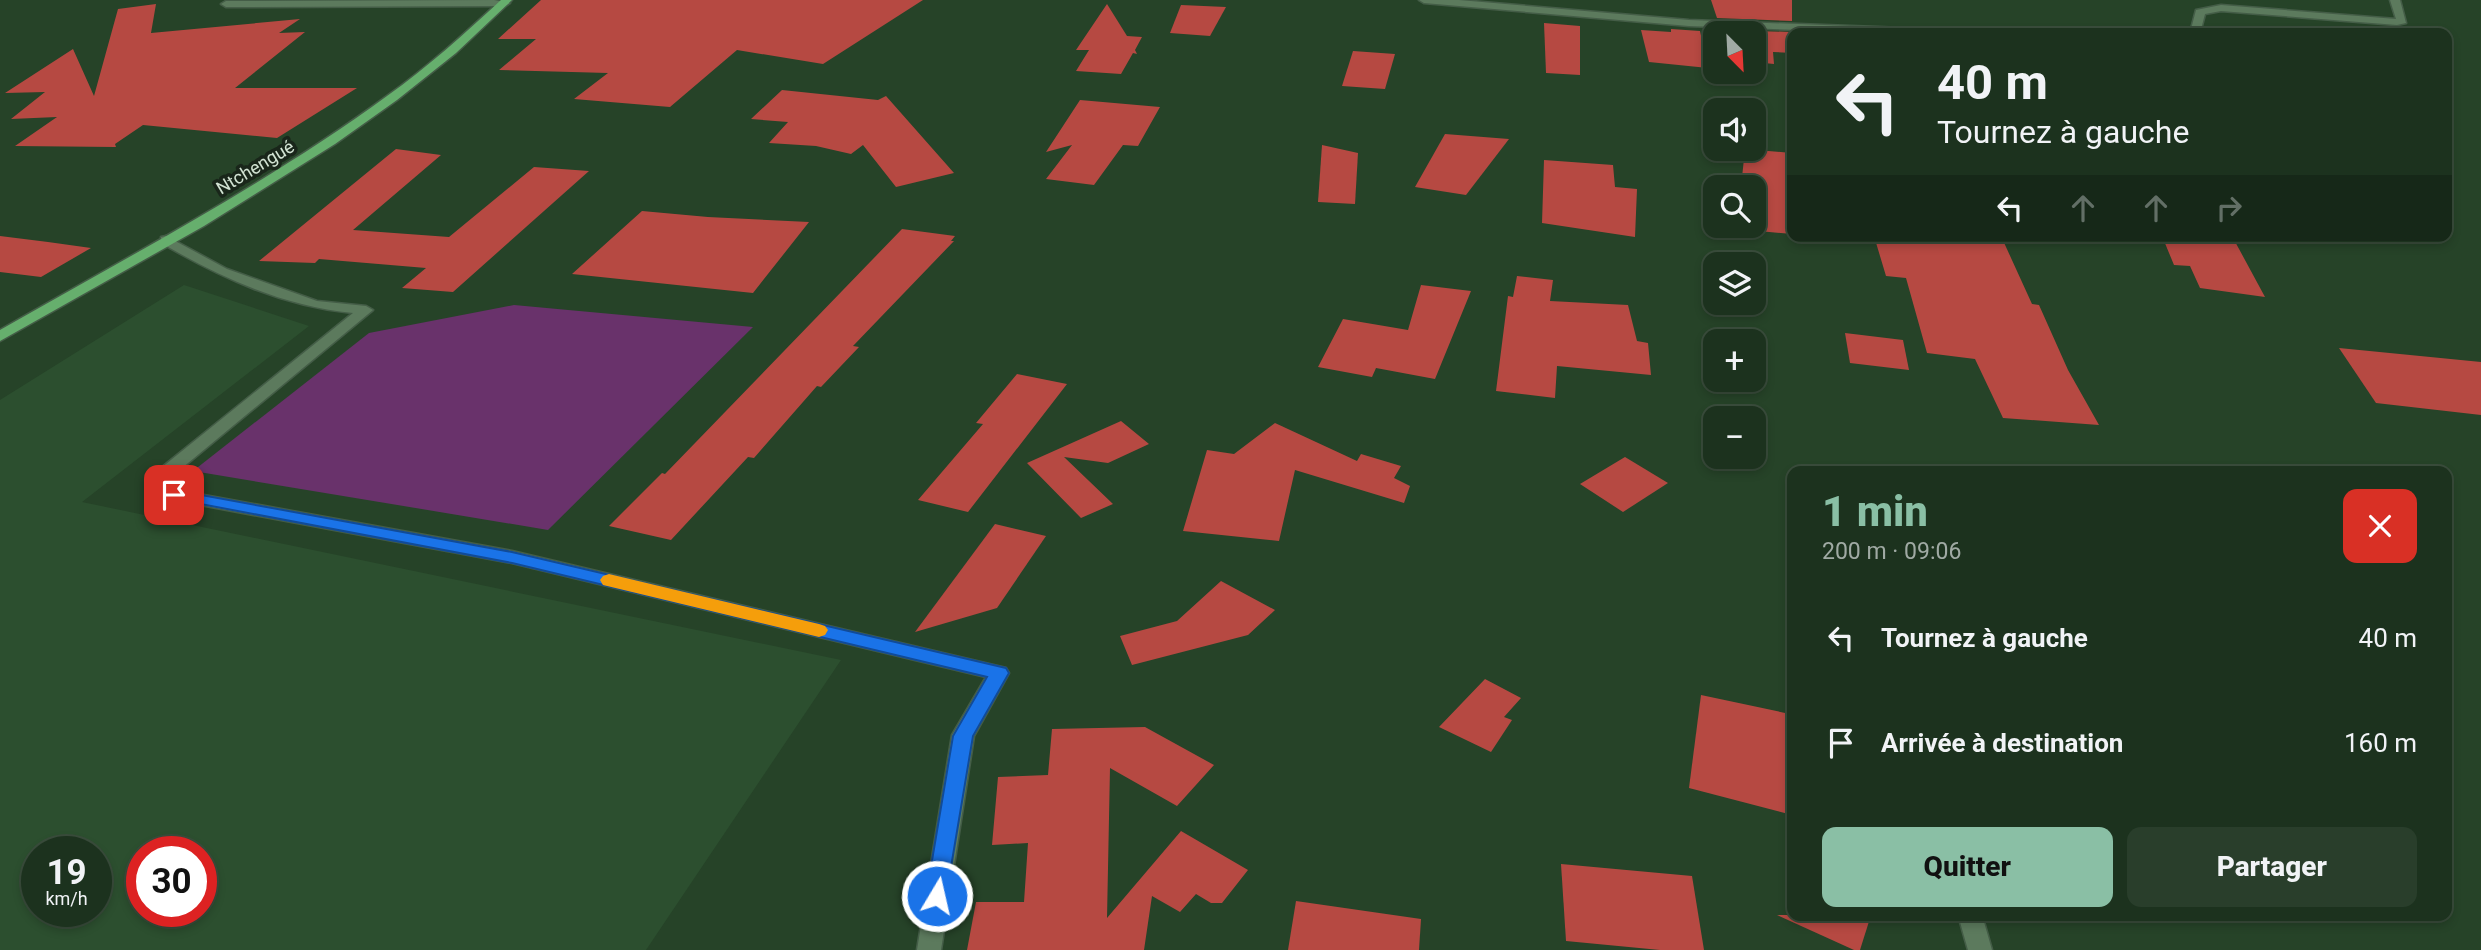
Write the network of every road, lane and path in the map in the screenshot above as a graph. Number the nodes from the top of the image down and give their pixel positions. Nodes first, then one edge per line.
1 (1424, 0) edge
2 (2395, 0) edge
3 (506, 1) edge
4 (226, 4) dead end
5 (1823, 28) edge
6 (2196, 28) edge
7 (166, 240) junction
8 (0, 336) edge
9 (1972, 921) edge
10 (929, 950) edge
11 (1980, 950) edge

1 - 5 street
2 - 6 street
3 - 4 street
3 - 7 main road, Ntchengué
7 - 8 main road, Ntchengué
7 - 10 street
9 - 11 street

